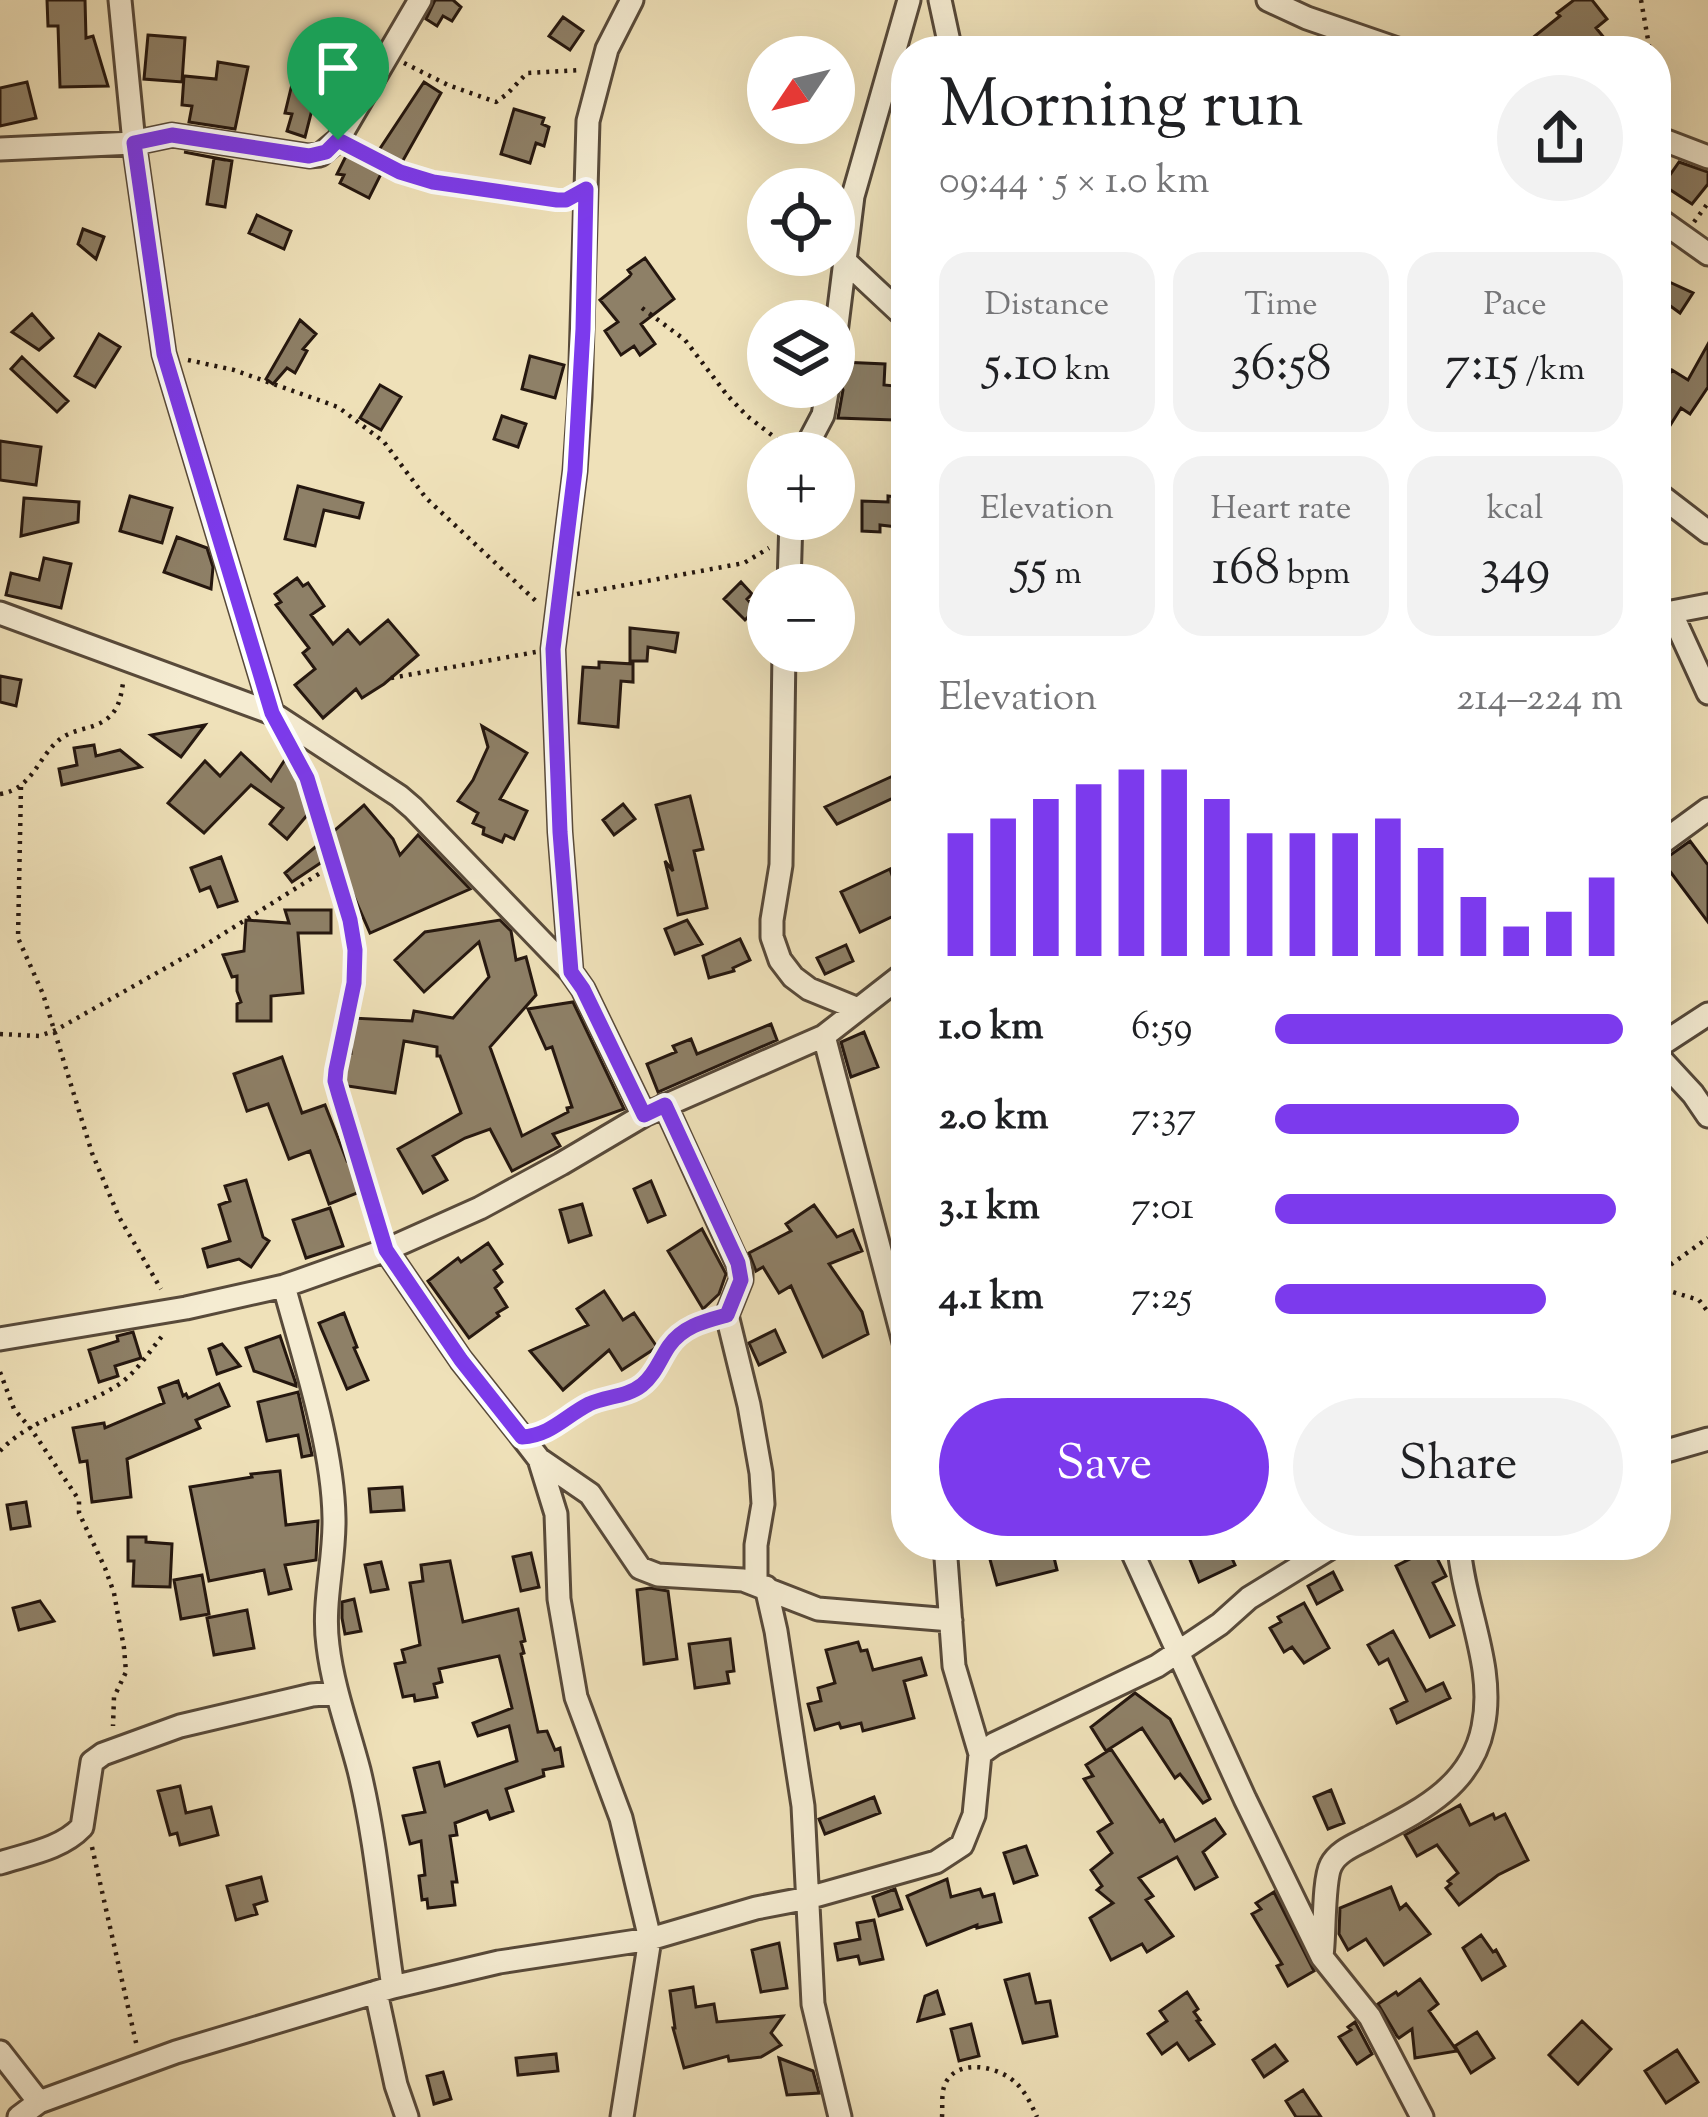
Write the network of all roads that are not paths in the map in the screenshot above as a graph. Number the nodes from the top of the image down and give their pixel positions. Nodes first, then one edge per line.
1 (120, 0) edge
2 (420, 0) edge
3 (632, 0) edge
4 (908, 0) edge
5 (940, 0) edge
6 (1268, 0) edge
7 (898, 36) edge
8 (948, 36) edge
9 (1359, 36) edge
10 (891, 61) edge
11 (134, 143) junction
12 (1671, 143) edge
13 (0, 149) edge
14 (1708, 157) edge
15 (855, 189) edge
16 (1671, 228) edge
17 (1708, 254) edge
18 (855, 270) edge
19 (891, 304) edge
20 (1671, 504) edge
21 (1708, 532) edge
22 (1708, 604) edge
23 (1671, 612) edge
24 (0, 613) edge
25 (1671, 628) edge
26 (783, 672) edge
27 (1708, 693) edge
28 (272, 713) junction
29 (1708, 809) edge
30 (1671, 836) edge
31 (571, 972) junction
32 (891, 984) edge
33 (858, 1009) junction
34 (1708, 1014) edge
35 (824, 1036) junction
36 (1671, 1040) edge
37 (1671, 1068) edge
38 (665, 1105) junction
39 (644, 1115) junction
40 (1708, 1116) edge
41 (386, 1250) junction
42 (284, 1286) junction
43 (891, 1293) edge
44 (0, 1339) edge
45 (1708, 1439) edge
46 (1671, 1450) edge
47 (539, 1459) junction
48 (946, 1560) edge
49 (1137, 1560) edge
50 (1311, 1560) edge
51 (1461, 1560) edge
52 (761, 1585) junction
53 (951, 1620) junction
54 (1179, 1652) junction
55 (336, 1693) junction
56 (980, 1754) junction
57 (0, 1863) edge
58 (808, 1898) junction
59 (650, 1939) junction
60 (1322, 1957) junction
61 (385, 1989) junction
62 (0, 2052) edge
63 (39, 2102) junction
64 (19, 2117) edge
65 (407, 2117) edge
66 (622, 2117) edge
67 (840, 2117) edge
68 (1422, 2117) edge

1 - 11 street
2 - 11 street
3 - 31 street
4 - 7 street
5 - 8 street
6 - 9 street
10 - 15 street
11 - 13 street
11 - 28 street
12 - 14 street
16 - 17 street
18 - 19 street
20 - 21 street
22 - 23 street
24 - 28 street
25 - 27 street
26 - 33 street
28 - 31 street
29 - 30 street
31 - 39 street
32 - 33 street
33 - 35 street
34 - 36 street
35 - 38 street
35 - 43 street
37 - 40 street
38 - 39 street
38 - 52 street
39 - 41 street
41 - 42 street
41 - 47 street
42 - 44 street
42 - 55 street
45 - 46 street
47 - 52 street
47 - 59 street
48 - 53 street
49 - 54 street
50 - 54 street
51 - 60 street
52 - 53 street
52 - 58 street
53 - 56 street
54 - 56 street
54 - 60 street
55 - 57 street
55 - 61 street
56 - 58 street
58 - 59 street
58 - 67 street
59 - 61 street
59 - 66 street
60 - 68 street
61 - 63 street
61 - 65 street
62 - 63 street
63 - 64 street

